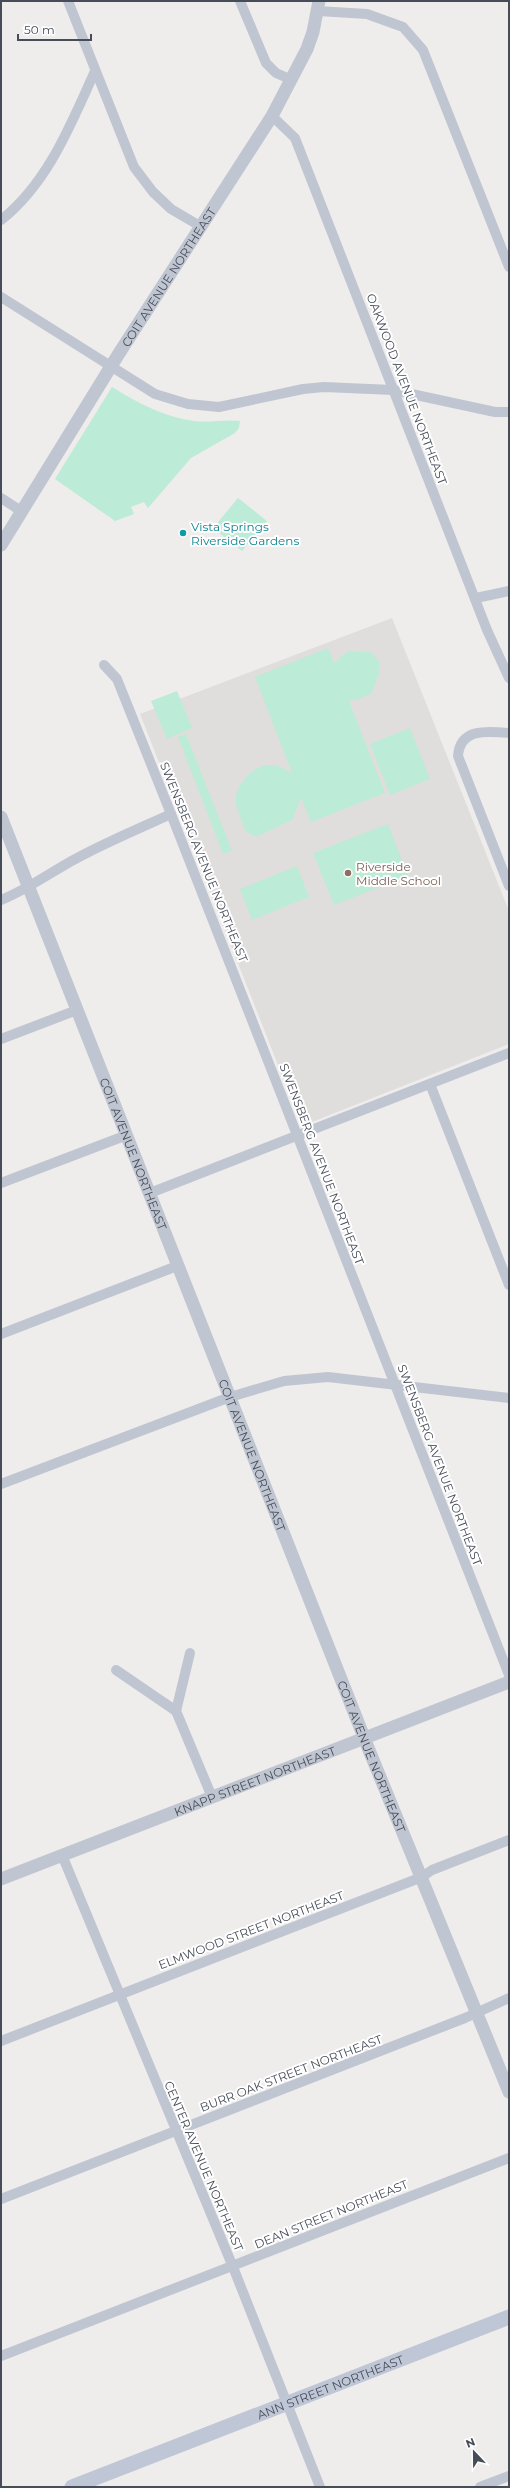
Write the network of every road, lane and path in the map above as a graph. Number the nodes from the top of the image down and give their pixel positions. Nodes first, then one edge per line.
1 (68, 1) edge
2 (240, 1) edge
3 (318, 6) edge
4 (96, 71) junction
5 (292, 80) junction
6 (272, 116) junction
7 (1, 220) edge
8 (200, 226) junction
9 (509, 267) edge
10 (1, 297) edge
11 (110, 367) junction
12 (393, 390) junction
13 (509, 412) edge
14 (1, 498) edge
15 (22, 511) junction
16 (1, 545) edge
17 (509, 591) edge
18 (476, 598) junction
19 (104, 665) dead end
20 (509, 678) edge
21 (509, 733) edge
22 (171, 814) junction
23 (1, 817) edge
24 (509, 886) edge
25 (29, 888) junction
26 (1, 900) edge
27 (77, 1010) junction
28 (1, 1039) edge
29 (509, 1053) edge
30 (430, 1084) junction
31 (127, 1135) junction
32 (298, 1136) junction
33 (1, 1183) edge
34 (150, 1193) junction
35 (177, 1266) junction
36 (509, 1285) edge
37 (1, 1334) edge
38 (395, 1385) junction
39 (230, 1397) junction
40 (509, 1398) edge
41 (1, 1484) edge
42 (190, 1653) dead end
43 (116, 1670) dead end
44 (509, 1675) edge
45 (509, 1682) edge
46 (176, 1711) junction
47 (364, 1738) junction
48 (212, 1797) junction
49 (509, 1840) edge
50 (62, 1855) junction
51 (422, 1877) junction
52 (1, 1879) edge
53 (119, 1995) junction
54 (509, 1998) edge
55 (477, 2014) junction
56 (1, 2040) edge
57 (509, 2092) edge
58 (176, 2132) junction
59 (509, 2158) edge
60 (1, 2199) edge
61 (233, 2267) junction
62 (509, 2317) edge
63 (1, 2356) edge
64 (287, 2403) junction
65 (509, 2476) edge
66 (72, 2487) edge
67 (320, 2487) edge
68 (480, 2487) edge

1 - 4 street
2 - 5 street
3 - 5 street, COIT AVENUE NORTHEAST
3 - 9 street
4 - 7 street
4 - 8 street
5 - 6 street, COIT AVENUE NORTHEAST
6 - 8 street, COIT AVENUE NORTHEAST
6 - 12 street, OAKWOOD AVENUE NORTHEAST
8 - 11 street, COIT AVENUE NORTHEAST
10 - 11 street
11 - 12 street
11 - 15 street, COIT AVENUE NORTHEAST
12 - 13 street
12 - 18 street, OAKWOOD AVENUE NORTHEAST
14 - 15 street
15 - 16 street, COIT AVENUE NORTHEAST
17 - 18 street
18 - 20 street, OAKWOOD AVENUE NORTHEAST
19 - 22 street, SWENSBERG AVENUE NORTHEAST
21 - 24 street
22 - 25 street
22 - 32 street, SWENSBERG AVENUE NORTHEAST
23 - 25 street, COIT AVENUE NORTHEAST
25 - 26 street
25 - 27 street, COIT AVENUE NORTHEAST
27 - 28 street
27 - 31 street, COIT AVENUE NORTHEAST
29 - 30 street
30 - 32 street
30 - 36 street
31 - 33 street
31 - 34 street, COIT AVENUE NORTHEAST
32 - 34 street
32 - 38 street, SWENSBERG AVENUE NORTHEAST
34 - 35 street, COIT AVENUE NORTHEAST
35 - 37 street
35 - 39 street, COIT AVENUE NORTHEAST
38 - 39 street
38 - 40 street
38 - 44 street, SWENSBERG AVENUE NORTHEAST
39 - 41 street
39 - 47 street, COIT AVENUE NORTHEAST
42 - 46 street
43 - 46 street
45 - 47 street, KNAPP STREET NORTHEAST
46 - 48 street
47 - 48 street, KNAPP STREET NORTHEAST
47 - 51 street, COIT AVENUE NORTHEAST
48 - 50 street, KNAPP STREET NORTHEAST
49 - 51 street, ELMWOOD STREET NORTHEAST
50 - 52 street, KNAPP STREET NORTHEAST
50 - 53 street, CENTER AVENUE NORTHEAST
51 - 53 street, ELMWOOD STREET NORTHEAST
51 - 55 street, COIT AVENUE NORTHEAST
53 - 56 street, ELMWOOD STREET NORTHEAST
53 - 58 street, CENTER AVENUE NORTHEAST
54 - 55 street, BURR OAK STREET NORTHEAST
55 - 57 street, COIT AVENUE NORTHEAST
55 - 58 street, BURR OAK STREET NORTHEAST
58 - 60 street, BURR OAK STREET NORTHEAST
58 - 61 street, CENTER AVENUE NORTHEAST
59 - 61 street, DEAN STREET NORTHEAST
61 - 63 street, DEAN STREET NORTHEAST
61 - 64 street, CENTER AVENUE NORTHEAST
62 - 64 main road, ANN STREET NORTHEAST
64 - 66 main road, ANN STREET NORTHEAST
64 - 67 street, CENTER AVENUE NORTHEAST
65 - 68 street

